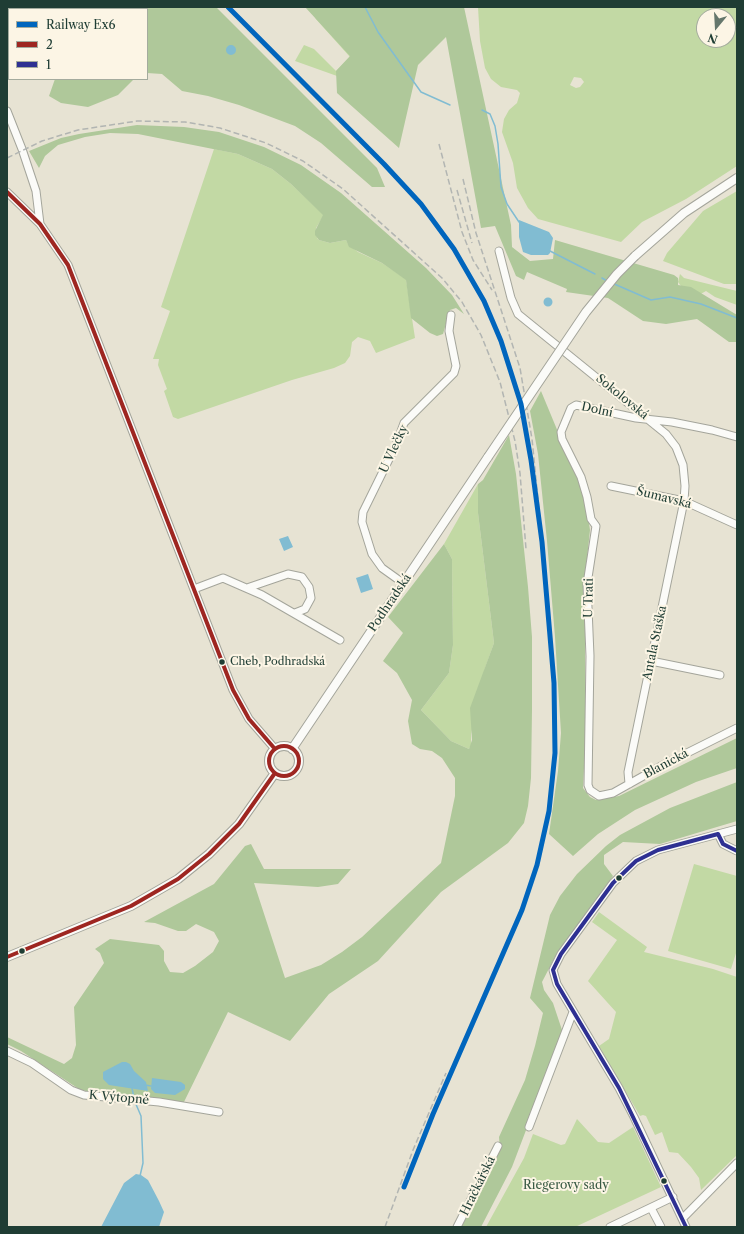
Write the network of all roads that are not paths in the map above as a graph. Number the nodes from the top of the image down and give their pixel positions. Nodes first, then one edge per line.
1 (7, 111) edge
2 (737, 178) edge
3 (7, 192) edge
4 (40, 224) junction
5 (499, 251) dead end
6 (451, 315) dead end
7 (571, 408) joint
8 (652, 421) junction
9 (737, 437) edge
10 (611, 486) dead end
11 (684, 501) junction
12 (737, 525) edge
13 (404, 583) junction
14 (194, 588) junction
15 (247, 588) junction
16 (295, 613) junction
17 (340, 640) dead end
18 (651, 661) junction
19 (720, 675) dead end
20 (737, 728) edge
21 (292, 748) junction
22 (275, 749) junction
23 (275, 773) junction
24 (629, 784) junction
25 (594, 794) joint
26 (737, 829) edge
27 (718, 834) junction
28 (737, 851) edge
29 (7, 957) edge
30 (573, 1012) junction
31 (7, 1051) edge
32 (219, 1112) dead end
33 (529, 1127) dead end
34 (498, 1146) dead end
35 (737, 1163) edge
36 (673, 1197) junction
37 (652, 1208) junction
38 (682, 1218) junction
39 (615, 1226) edge
40 (457, 1227) edge
41 (661, 1227) edge
42 (686, 1227) edge

1 - 4 street
2 - 13 main road, Podhradská, bridge
3 - 4 street
4 - 14 street
5 - 8 street, Sokolovská
6 - 13 street, U Vlečky
7 - 8 street, Dolní
7 - 25 street, U Trati
8 - 9 street, Sokolovská
8 - 11 street
10 - 11 street, Šumavská
11 - 12 street, Šumavská
11 - 18 street, Antala Staška
13 - 21 main road, Podhradská
14 - 15 street
14 - 22 street
15 - 16 street
15 - 16 street
16 - 17 street
18 - 19 street
18 - 24 street, Antala Staška
20 - 24 street, Blanická
21 - 22 main road
21 - 23 main road
22 - 23 main road
23 - 29 main road
24 - 25 street, Blanická
26 - 27 street
27 - 28 street
27 - 30 street
30 - 33 street
30 - 36 street
31 - 32 street, K Výtopně
34 - 40 street, Hračkářská
35 - 38 street
36 - 37 street
36 - 38 street
37 - 39 street
37 - 41 street
38 - 42 street

